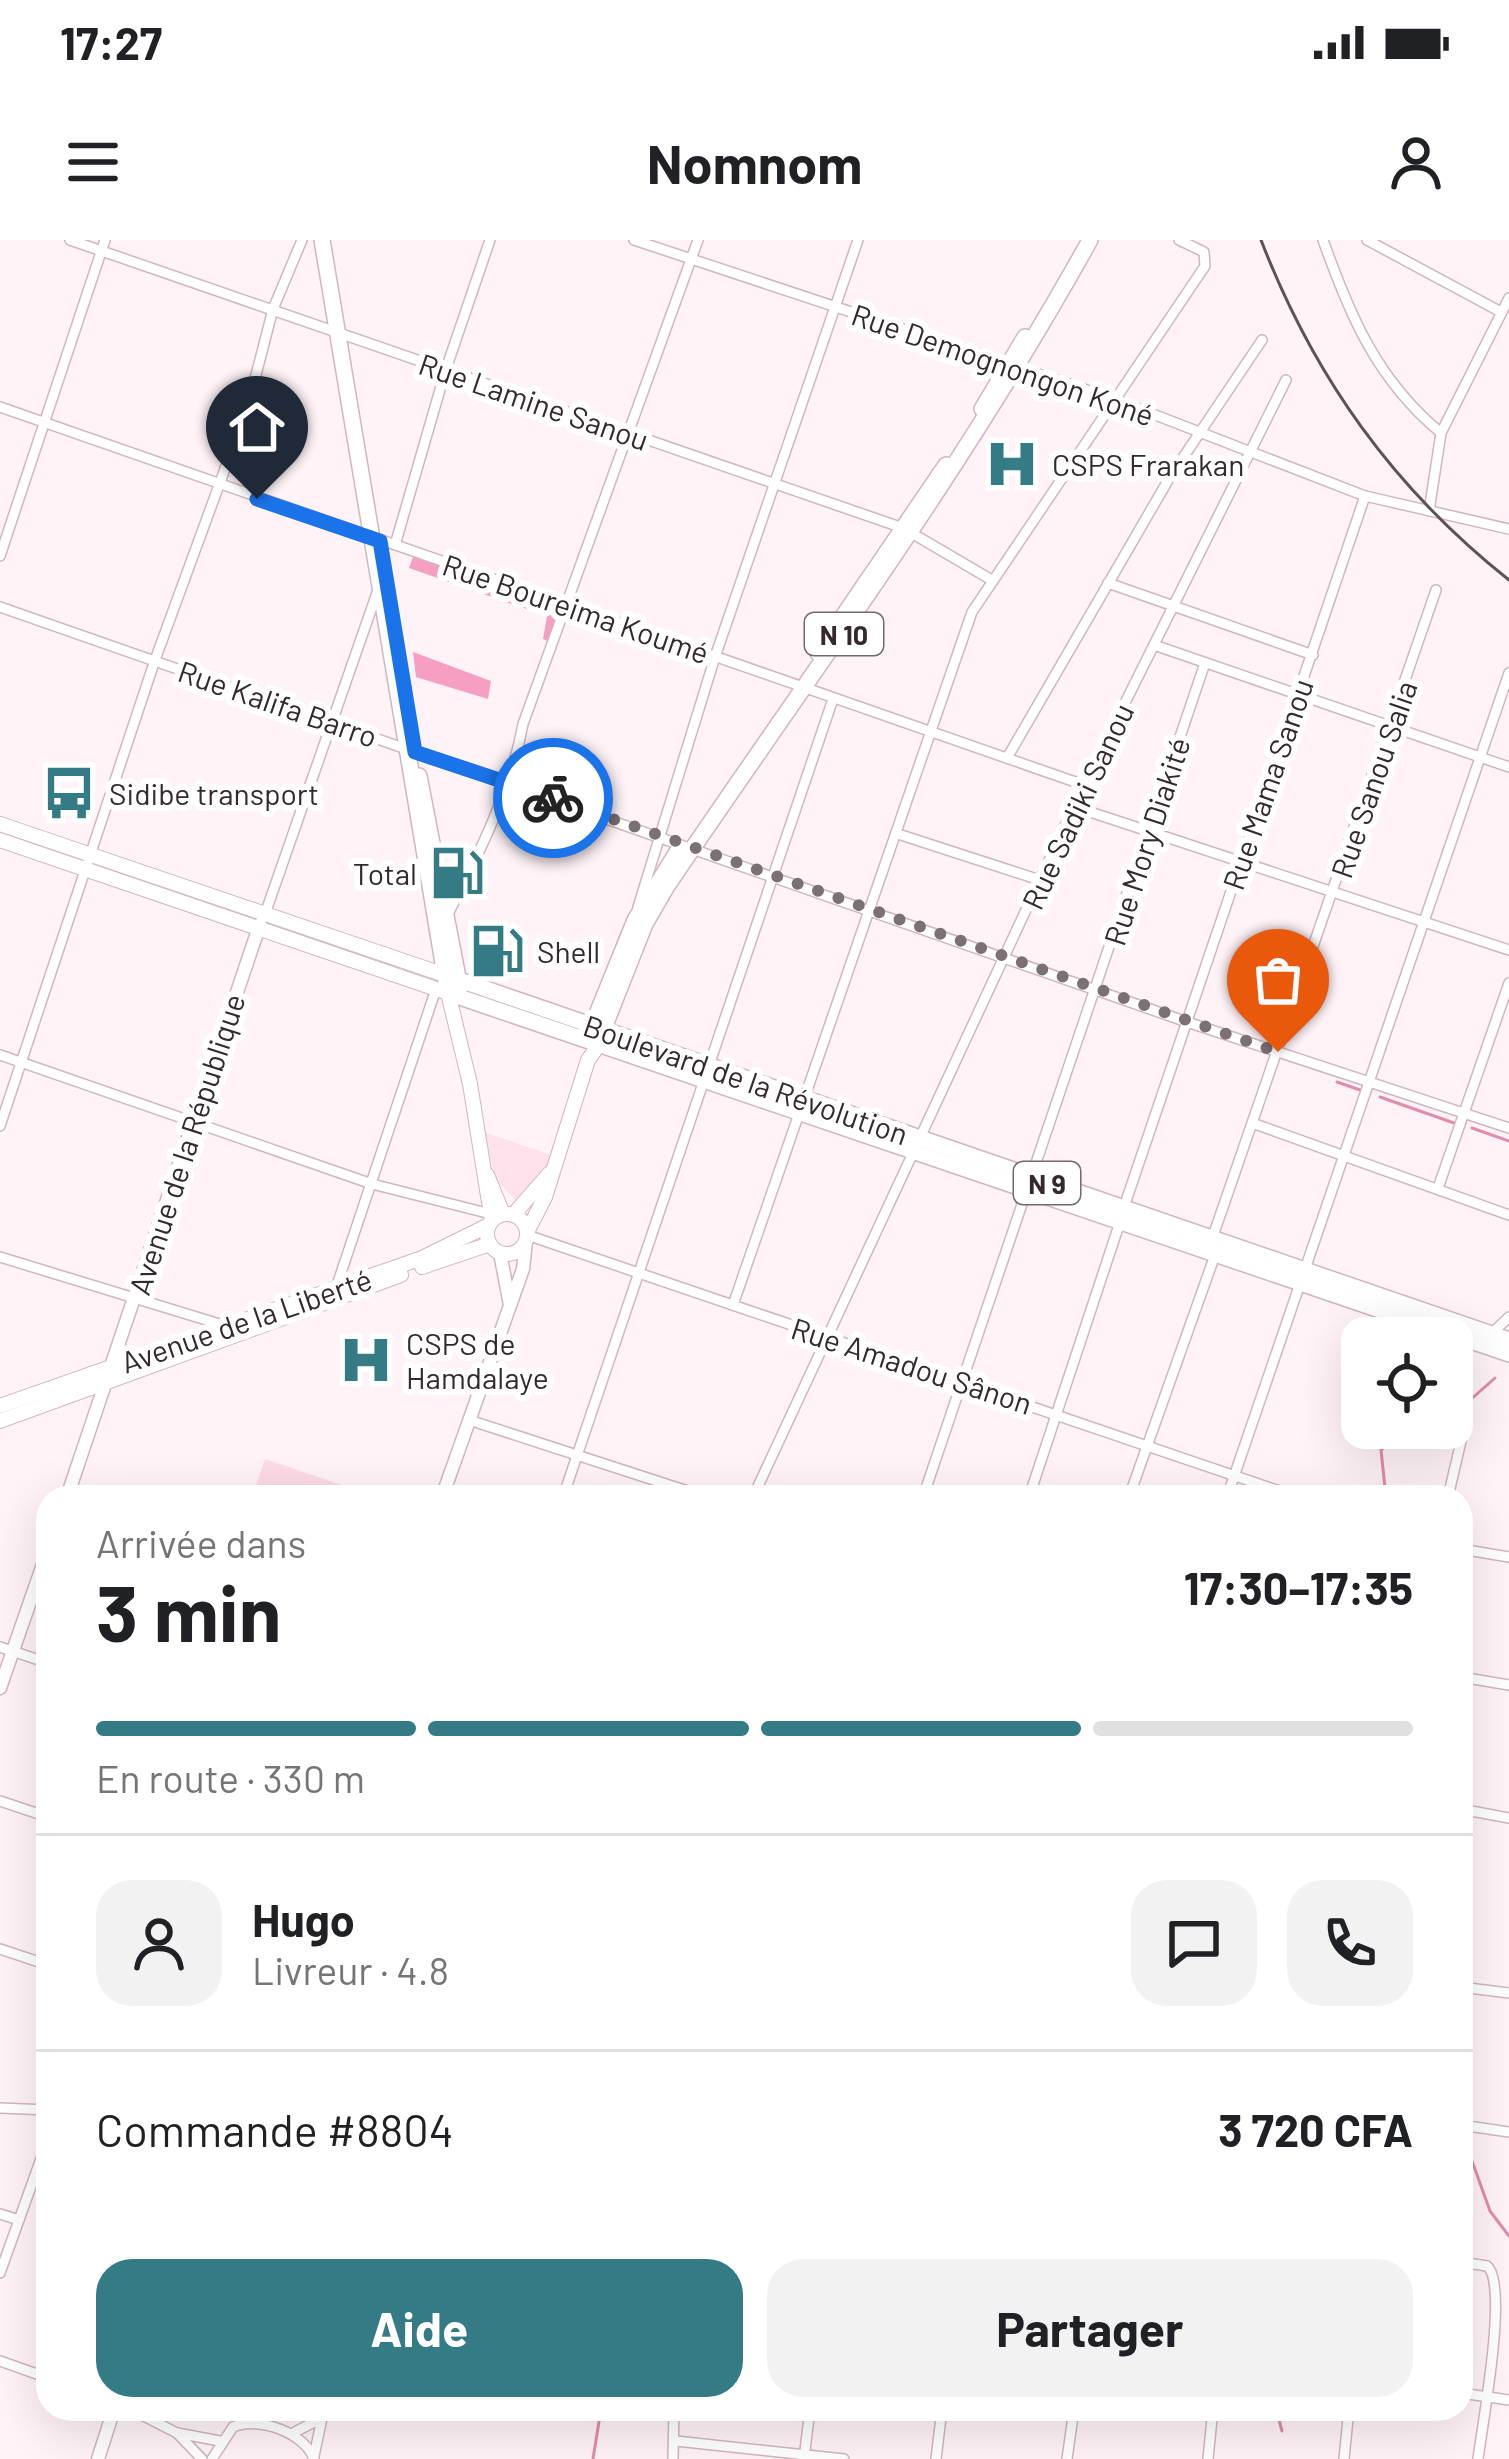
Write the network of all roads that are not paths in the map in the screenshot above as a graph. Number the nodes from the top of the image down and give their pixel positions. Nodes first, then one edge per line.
1 (70, 240) edge
2 (302, 240) edge
3 (326, 240) edge
4 (490, 240) edge
5 (634, 240) edge
6 (698, 240) edge
7 (858, 240) edge
8 (1079, 240) edge
9 (1090, 240) edge
10 (1179, 240) edge
11 (1323, 240) edge
12 (1367, 240) edge
13 (104, 245) edge
14 (691, 260) junction
15 (1509, 298) edge
16 (834, 308) junction
17 (273, 310) junction
18 (1502, 313) junction
19 (342, 336) junction
20 (1262, 340) dead end
21 (1014, 367) junction
22 (446, 369) junction
23 (1286, 380) dead end
24 (1114, 399) junction
25 (0, 407) edge
26 (45, 424) junction
27 (1201, 433) junction
28 (1441, 433) junction
29 (629, 434) junction
30 (1250, 453) junction
31 (775, 483) junction
32 (219, 486) junction
33 (1365, 496) junction
34 (1429, 511) junction
35 (1509, 530) edge
36 (908, 531) junction
37 (382, 541) junction
38 (0, 556) edge
39 (382, 578) junction
40 (990, 579) junction
41 (1108, 583) junction
42 (1436, 590) dead end
43 (1173, 605) junction
44 (0, 607) edge
45 (569, 607) junction
46 (1154, 645) junction
47 (1312, 655) junction
48 (715, 657) junction
49 (154, 660) junction
50 (1205, 663) junction
51 (1509, 674) edge
52 (801, 687) junction
53 (1297, 695) junction
54 (833, 699) junction
55 (330, 720) junction
56 (1390, 728) junction
57 (930, 731) junction
58 (410, 750) junction
59 (1006, 758) junction
60 (1481, 758) junction
61 (1509, 767) edge
62 (505, 781) junction
63 (1084, 784) junction
64 (1075, 806) junction
65 (0, 824) edge
66 (1148, 832) junction
67 (898, 834) junction
68 (656, 837) junction
69 (0, 839) edge
70 (686, 848) junction
71 (1239, 860) junction
72 (88, 861) junction
73 (771, 878) junction
74 (1043, 881) junction
75 (1334, 891) junction
76 (872, 912) junction
77 (262, 920) junction
78 (635, 920) junction
79 (440, 922) junction
80 (1426, 922) junction
81 (1509, 950) edge
82 (1008, 958) junction
83 (1509, 983) edge
84 (449, 987) junction
85 (1096, 991) junction
86 (1187, 1022) junction
87 (594, 1041) junction
88 (1278, 1052) junction
89 (0, 1055) edge
90 (17, 1061) junction
91 (708, 1074) junction
92 (1370, 1080) junction
93 (805, 1106) junction
94 (1464, 1113) junction
95 (191, 1122) junction
96 (1255, 1124) junction
97 (0, 1126) edge
98 (1509, 1128) edge
99 (918, 1147) junction
100 (1343, 1154) junction
101 (554, 1170) junction
102 (372, 1184) junction
103 (1030, 1185) junction
104 (1438, 1188) junction
105 (1509, 1215) edge
106 (1122, 1216) junction
107 (497, 1218) junction
108 (527, 1236) junction
109 (1214, 1247) junction
110 (495, 1248) junction
111 (0, 1257) edge
112 (638, 1274) junction
113 (1302, 1278) junction
114 (336, 1288) junction
115 (135, 1298) junction
116 (510, 1305) junction
117 (733, 1305) junction
118 (1509, 1317) edge
119 (226, 1326) junction
120 (827, 1338) junction
121 (1487, 1339) junction
122 (1509, 1340) edge
123 (1509, 1354) edge
124 (107, 1375) junction
125 (961, 1383) junction
126 (0, 1406) edge
127 (1056, 1413) junction
128 (0, 1420) edge
129 (469, 1420) junction
130 (1146, 1443) junction
131 (1459, 1449) edge
132 (578, 1453) junction
133 (1234, 1474) junction
134 (71, 1485) edge
135 (446, 1485) edge
136 (567, 1485) edge
137 (671, 1485) edge
138 (759, 1485) edge
139 (927, 1485) edge
140 (1033, 1485) edge
141 (1133, 1485) edge
142 (1231, 1485) edge
143 (1264, 1485) edge
144 (1451, 1485) edge
145 (1473, 1551) edge
146 (1509, 1556) edge
147 (36, 1578) edge
148 (6, 1648) edge
149 (36, 1659) edge
150 (1473, 1678) edge
151 (1509, 1685) edge
152 (0, 1688) edge
153 (0, 1801) edge
154 (1473, 1811) edge
155 (36, 1813) edge
156 (1509, 1818) edge
157 (0, 1949) edge
158 (36, 1961) edge
159 (1473, 1988) edge
160 (1509, 1993) edge
161 (0, 2108) edge
162 (36, 2110) edge
163 (1473, 2127) edge
164 (1509, 2132) edge
165 (36, 2173) edge
166 (0, 2214) edge
167 (19, 2220) junction
168 (1473, 2265) edge
169 (0, 2272) edge
170 (0, 2361) edge
171 (36, 2374) edge
172 (1473, 2394) edge
173 (1485, 2395) junction
174 (1509, 2400) edge
175 (110, 2421) edge
176 (153, 2421) edge
177 (311, 2421) edge
178 (321, 2421) edge
179 (675, 2421) edge
180 (808, 2421) edge
181 (941, 2421) edge
182 (1072, 2421) edge
183 (1212, 2421) edge
184 (1348, 2421) edge
185 (177, 2434) junction
186 (291, 2434) junction
187 (220, 2441) junction
188 (676, 2441) junction
189 (804, 2457) edge
190 (314, 2458) edge
191 (98, 2459) edge
192 (202, 2459) edge
193 (212, 2459) edge
194 (673, 2459) edge
195 (844, 2459) edge
196 (936, 2459) edge
197 (1067, 2459) edge
198 (1208, 2459) edge
199 (1344, 2459) edge
200 (1478, 2459) edge

1 - 13 street, Rue Lamine Sanou
2 - 17 street
3 - 19 main road
4 - 22 street
5 - 14 street, Rue Demognongon Koné
6 - 14 street
7 - 16 street
8 - 21 main road, N 10
9 - 21 main road, N 10
10 - 24 street
11 - 28 street
12 - 18 street
13 - 17 street, Rue Lamine Sanou
13 - 26 street
14 - 16 street, Rue Demognongon Koné
14 - 29 street
15 - 18 street
16 - 21 street, Rue Demognongon Koné
16 - 31 street
17 - 19 street, Rue Lamine Sanou
17 - 32 street
18 - 28 street
19 - 22 street, Rue Lamine Sanou
19 - 37 main road
20 - 27 street
21 - 24 street, Rue Demognongon Koné
21 - 36 main road, N 10
22 - 29 street, Rue Lamine Sanou
22 - 37 street
23 - 30 street, Rue Sadiki Sanou
24 - 27 street, Rue Demognongon Koné
24 - 40 street
25 - 26 street, Rue Boureima Koumé
26 - 32 street, Rue Boureima Koumé
26 - 38 street
27 - 30 street, Rue Demognongon Koné
27 - 41 street
28 - 34 street
29 - 31 street, Rue Lamine Sanou
29 - 45 street
30 - 33 street, Rue Demognongon Koné
30 - 43 street, Rue Sadiki Sanou
31 - 36 street, Rue Lamine Sanou
31 - 48 street
32 - 37 street, Rue Boureima Koumé
32 - 49 street
33 - 34 street, Rue Demognongon Koné
33 - 47 street, Rue Mama Sanou
34 - 35 street, Rue Demognongon Koné
36 - 40 street, Rue Lamine Sanou
36 - 52 main road, N 10
37 - 39 main road
37 - 45 street, Rue Boureima Koumé
39 - 55 street
39 - 58 main road
40 - 57 street
41 - 43 street
41 - 59 street
42 - 56 street, Rue Sanou Salia
43 - 46 street, Rue Sadiki Sanou
43 - 47 street
44 - 49 street, Rue Kalifa Barro
45 - 48 street, Rue Boureima Koumé
45 - 62 street
46 - 50 street
46 - 63 street, Rue Sadiki Sanou
47 - 53 street, Rue Mama Sanou
48 - 52 street, Rue Boureima Koumé
48 - 68 street
49 - 55 street, Rue Kalifa Barro
49 - 72 street
50 - 53 street
50 - 66 street, Rue Mory Diakité
51 - 60 street
52 - 54 street, Rue Boureima Koumé
52 - 70 main road, N 10
53 - 56 street
53 - 71 street, Rue Mama Sanou
54 - 57 street, Rue Boureima Koumé
54 - 73 street
55 - 58 street, Rue Kalifa Barro
55 - 77 street
56 - 60 street
56 - 75 street, Rue Sanou Salia
57 - 59 street, Rue Boureima Koumé
57 - 67 street
58 - 62 street, Rue Kalifa Barro
58 - 79 main road
59 - 63 street, Rue Boureima Koumé
60 - 61 street
60 - 80 street
62 - 68 street, Rue Kalifa Barro
62 - 79 street
63 - 64 street, Rue Sadiki Sanou
64 - 66 street
64 - 74 street, Rue Sadiki Sanou
65 - 72 main road, Boulevard de la Révolution
66 - 71 street
66 - 85 street, Rue Mory Diakité
67 - 74 street
67 - 76 street
68 - 70 street, Rue Kalifa Barro
68 - 78 street
69 - 72 main road, Boulevard de la Révolution
70 - 73 street, Rue Kalifa Barro
70 - 78 main road, N 10
70 - 87 main road, N 10
71 - 75 street
71 - 86 street, Rue Mama Sanou
72 - 77 main road, Boulevard de la Révolution
72 - 90 street
73 - 76 street, Rue Kalifa Barro
73 - 91 street
74 - 82 street, Rue Sadiki Sanou
75 - 80 street
75 - 88 street, Rue Sanou Salia
76 - 82 street, Rue Kalifa Barro
76 - 93 street
77 - 84 main road, Boulevard de la Révolution
77 - 95 street, Avenue de la République
78 - 87 main road, N 10
79 - 84 main road
80 - 81 street
80 - 92 street
82 - 85 street, Rue Kalifa Barro
82 - 99 street, Rue Sadiki Sanou
83 - 94 street
84 - 87 main road, Boulevard de la Révolution / N 9
84 - 102 street
84 - 107 main road
85 - 86 street, Rue Kalifa Barro
85 - 103 street, Rue Mory Diakité
86 - 88 street, Rue Kalifa Barro
86 - 106 street, Rue Mama Sanou
87 - 91 main road, Boulevard de la Révolution / N 9
87 - 101 main road, N 10
88 - 92 street, Rue Kalifa Barro
88 - 96 street, Rue Sanou Salia
89 - 90 street
90 - 95 street
90 - 97 street
91 - 93 main road, Boulevard de la Révolution / N 9
91 - 112 street
92 - 94 street, Rue Kalifa Barro
92 - 100 street
93 - 99 main road, Boulevard de la Révolution / N 9
93 - 117 street
94 - 98 street, Rue Kalifa Barro
94 - 104 street
95 - 102 street
95 - 115 street, Avenue de la République
96 - 100 street
96 - 109 street, Rue Sanou Salia
99 - 103 main road, Boulevard de la Révolution / N 9
99 - 120 street, Rue Sadiki Sanou
100 - 104 street
100 - 113 street
101 - 107 main road, N 10
101 - 108 main road, N 10
102 - 107 street
102 - 114 street
103 - 106 main road, Boulevard de la Révolution / N 9
103 - 125 street, Rue Mory Diakité
104 - 105 street
106 - 109 main road, Boulevard de la Révolution / N 9
106 - 127 street, Rue Mama Sanou
107 - 108 main road
107 - 110 main road
107 - 114 main road, Avenue de la Liberté
108 - 110 main road, Avenue de la Liberté
108 - 112 street, Rue Amadou Sânon
108 - 116 street, N 10
109 - 113 main road, Boulevard de la Révolution / N 9
109 - 130 street, Rue Sanou Salia
110 - 116 street
110 - 124 main road, Avenue de la Liberté
111 - 115 street
112 - 117 street, Rue Amadou Sânon
112 - 132 street
113 - 121 main road, Boulevard de la Révolution / N 9
113 - 133 street
114 - 119 main road, Avenue de la Liberté
115 - 119 street
115 - 124 street, Avenue de la République
116 - 129 street, N 10
117 - 120 street, Rue Amadou Sânon
118 - 121 street
119 - 124 main road, Avenue de la Liberté
120 - 125 street, Rue Amadou Sânon
120 - 138 street, Rue Sadiki Sanou
121 - 122 main road, N 9
121 - 123 main road, N 9
124 - 126 main road, Avenue de la Liberté
124 - 128 main road, Avenue de la Liberté
124 - 134 street, Avenue de la République
125 - 127 street, Rue Amadou Sânon
125 - 139 street, Rue Mory Diakité
127 - 130 street, Rue Amadou Sânon
127 - 140 street, Rue Mama Sanou
129 - 132 street
129 - 135 street, N 10
130 - 133 street, Rue Amadou Sânon
130 - 141 street, Rue Sanou Salia
131 - 144 street
132 - 136 street
132 - 137 street
133 - 142 street
133 - 143 street, Rue Amadou Sânon
145 - 146 street
147 - 148 street
148 - 149 street
148 - 152 street
150 - 151 street
153 - 155 street
154 - 156 street
157 - 158 street
159 - 160 street
161 - 162 street
163 - 164 street
165 - 167 street
166 - 167 street
167 - 169 street
168 - 173 street
170 - 171 street
172 - 173 street
173 - 174 street
173 - 200 street
175 - 191 street
176 - 185 street
177 - 186 street
178 - 190 street
179 - 188 street
180 - 189 street
181 - 196 street
182 - 197 street
183 - 198 street
184 - 199 street
185 - 187 street
185 - 192 street
186 - 187 street
186 - 190 street
187 - 193 street
188 - 189 street
188 - 194 street
189 - 195 street

